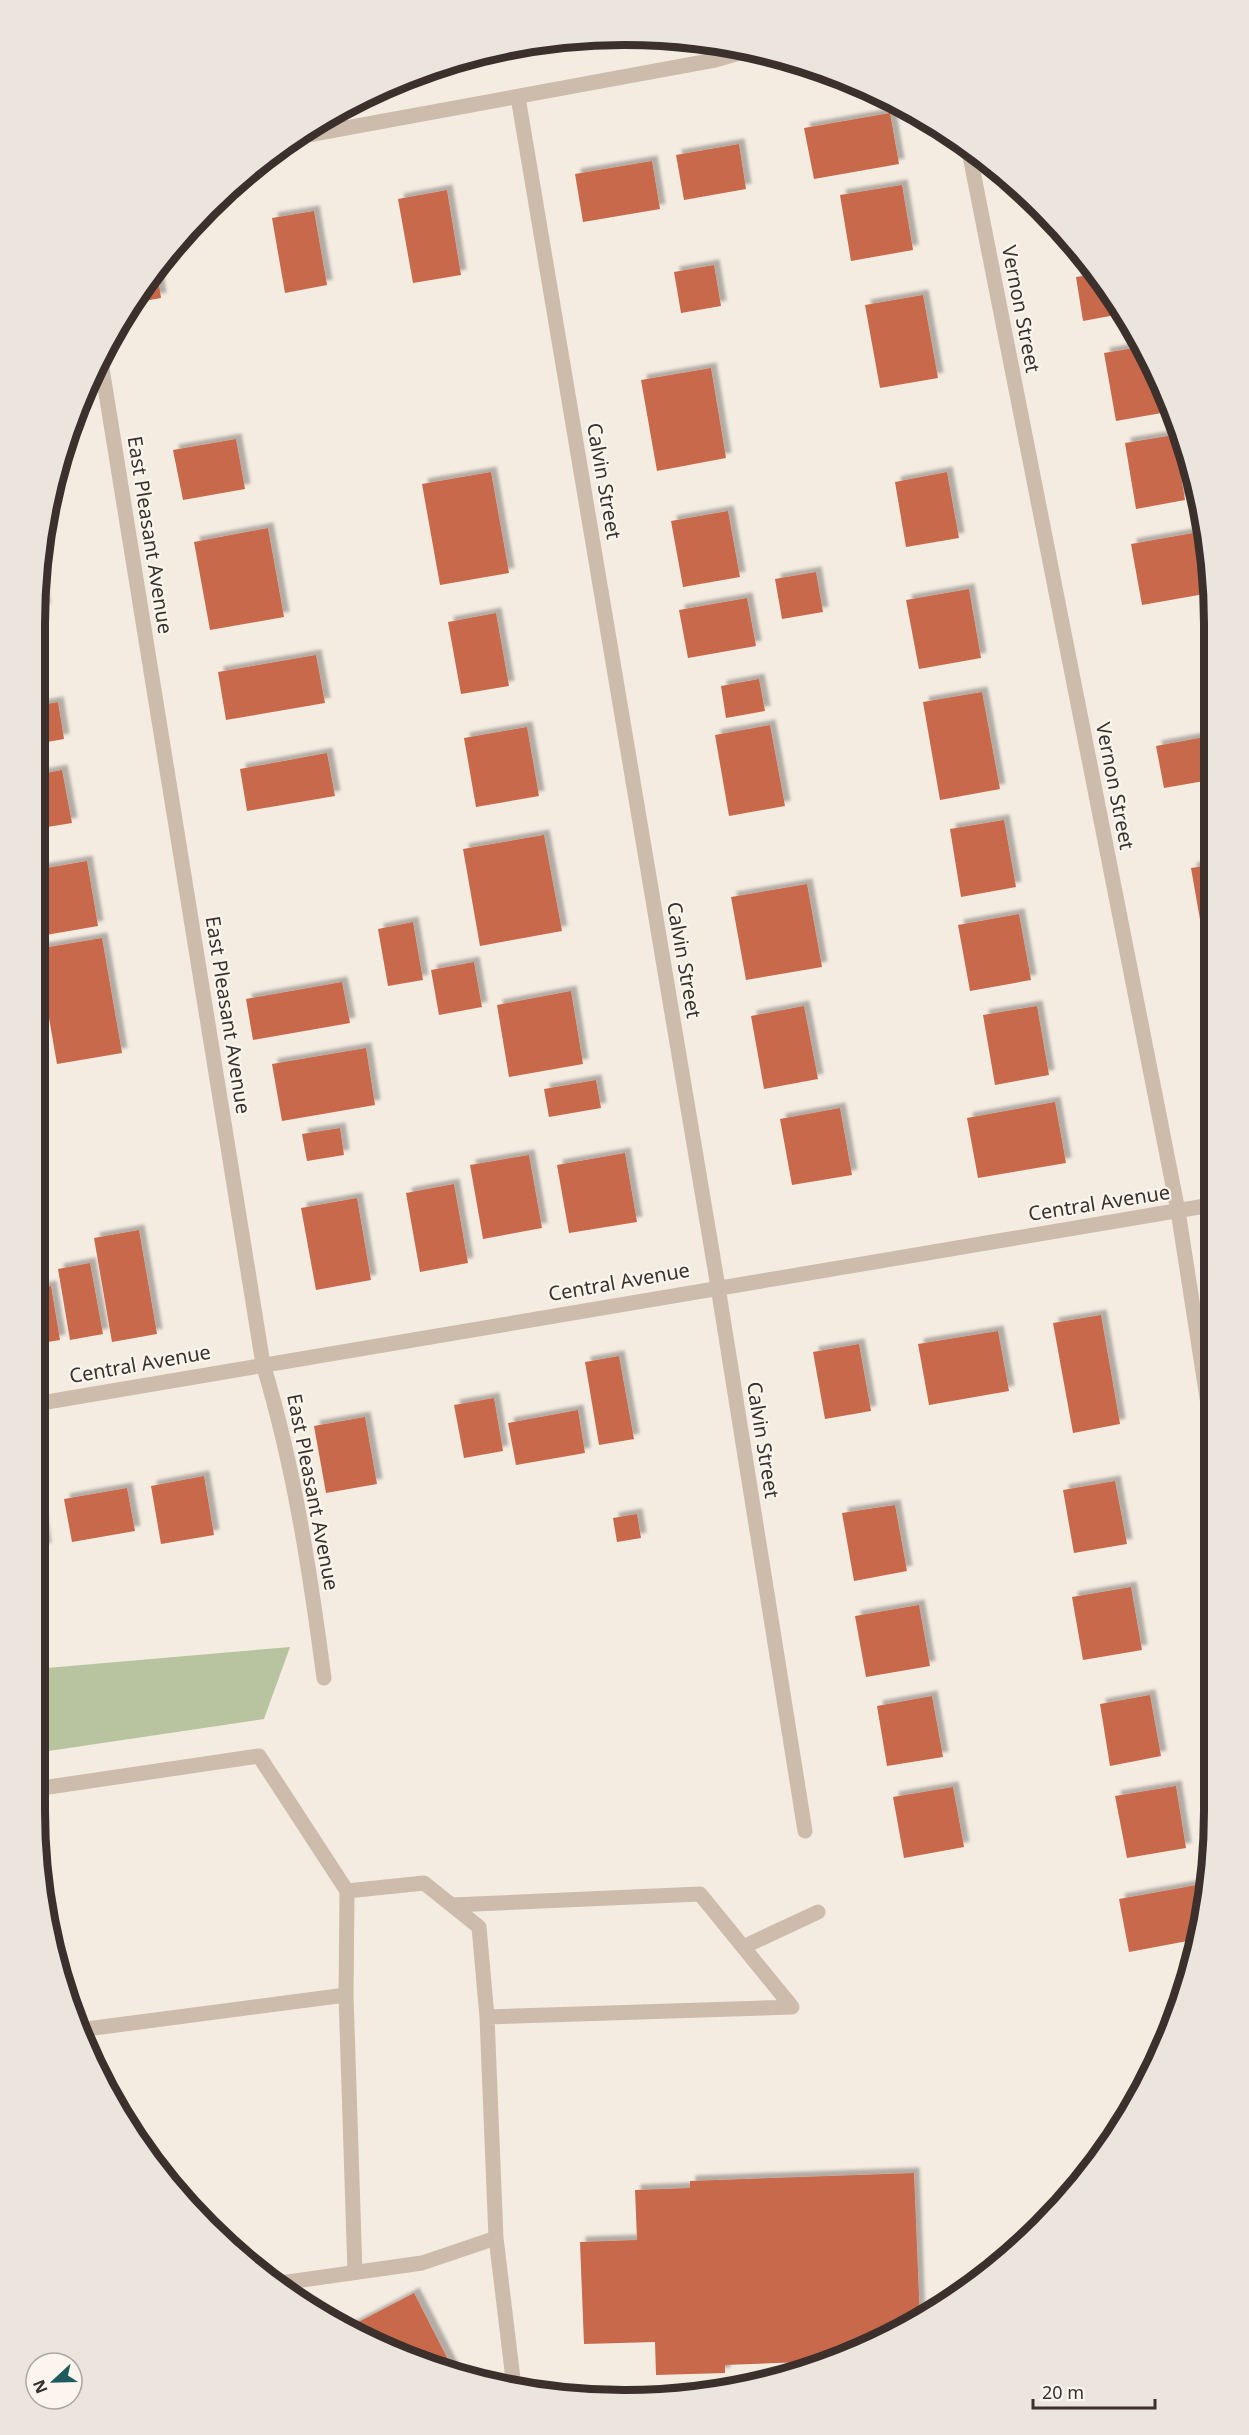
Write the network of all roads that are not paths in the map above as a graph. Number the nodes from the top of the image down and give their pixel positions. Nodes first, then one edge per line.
1 (732, 55) edge
2 (518, 97) junction
3 (330, 126) edge
4 (331, 131) junction
5 (319, 133) edge
6 (971, 161) edge
7 (103, 373) edge
8 (1204, 1206) edge
9 (1178, 1211) junction
10 (718, 1287) junction
11 (263, 1364) junction
12 (1204, 1378) edge
13 (45, 1402) edge
14 (324, 1678) dead end
15 (45, 1787) edge
16 (805, 1831) dead end
17 (347, 1891) junction
18 (452, 1905) junction
19 (818, 1912) dead end
20 (743, 1947) junction
21 (346, 1995) junction
22 (487, 2017) junction
23 (88, 2029) edge
24 (496, 2238) junction
25 (355, 2272) junction
26 (289, 2282) edge
27 (513, 2379) edge

1 - 2 street
2 - 4 street
2 - 10 street, Calvin Street
3 - 4 street
4 - 5 street
6 - 9 street, Vernon Street
7 - 11 street, East Pleasant Avenue
8 - 9 street, Central Avenue
9 - 10 street, Central Avenue
9 - 12 street, Vernon Street
10 - 11 street, Central Avenue
10 - 16 street, Calvin Street
11 - 13 street, Central Avenue
11 - 14 street, East Pleasant Avenue
15 - 17 street
17 - 18 street
17 - 21 street
18 - 20 street
18 - 22 street
19 - 20 street
20 - 22 street
21 - 23 street
21 - 25 street
22 - 24 street
24 - 25 street
24 - 27 street
25 - 26 street

